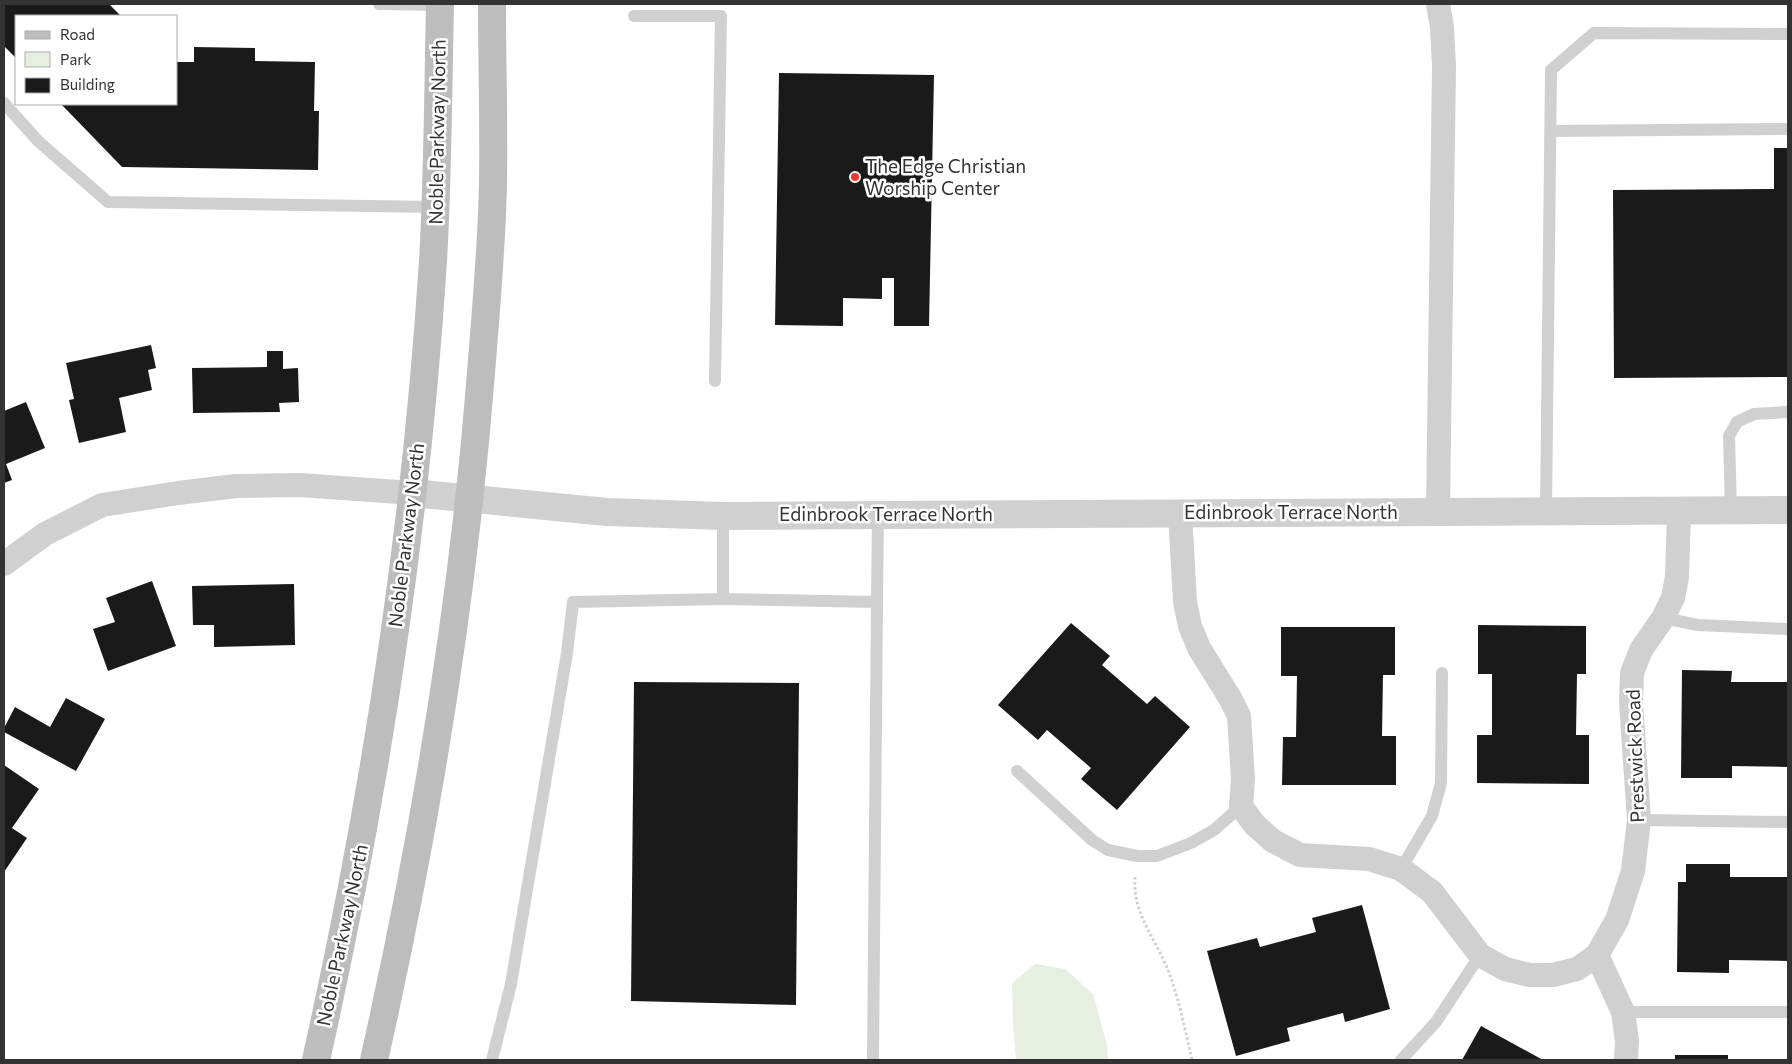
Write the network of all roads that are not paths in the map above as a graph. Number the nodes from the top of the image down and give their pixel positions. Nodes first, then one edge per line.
1 (379, 4) edge
2 (440, 4) edge
3 (492, 4) edge
4 (1438, 4) edge
5 (634, 16) dead end
6 (1788, 34) edge
7 (4, 103) edge
8 (1788, 130) edge
9 (1550, 131) junction
10 (435, 207) junction
11 (715, 381) dead end
12 (1788, 412) edge
13 (412, 493) junction
14 (470, 498) junction
15 (1546, 510) junction
16 (1679, 510) junction
17 (1730, 510) junction
18 (1788, 510) edge
19 (1438, 511) junction
20 (1180, 513) junction
21 (878, 514) junction
22 (723, 516) junction
23 (4, 564) edge
24 (723, 598) junction
25 (877, 602) junction
26 (1663, 618) junction
27 (1788, 629) edge
28 (1442, 673) dead end
29 (1017, 771) dead end
30 (1241, 806) junction
31 (1639, 820) junction
32 (1788, 822) edge
33 (1401, 869) junction
34 (1480, 955) junction
35 (1597, 955) junction
36 (1623, 1012) junction
37 (1788, 1012) edge
38 (316, 1060) edge
39 (374, 1060) edge
40 (492, 1060) edge
41 (873, 1060) edge
42 (1401, 1060) edge
43 (1626, 1060) edge

1 - 2 lane
2 - 10 main road, Noble Parkway North
3 - 14 main road
4 - 19 street
5 - 11 lane
6 - 9 lane
7 - 10 lane
8 - 9 lane
9 - 15 lane
10 - 13 main road, Noble Parkway North
12 - 17 lane
13 - 14 street, Edinbrook Terrace North
13 - 23 street, Edinbrook Terrace North
13 - 38 main road, Noble Parkway North
14 - 22 street, Edinbrook Terrace North
14 - 39 main road
15 - 16 street, Edinbrook Terrace North
15 - 19 street, Edinbrook Terrace North
16 - 17 street, Edinbrook Terrace North
16 - 26 street, Prestwick Road
17 - 18 street, Edinbrook Terrace North
19 - 20 street, Edinbrook Terrace North
20 - 21 street, Edinbrook Terrace North
20 - 30 street
21 - 22 street, Edinbrook Terrace North
21 - 25 lane
22 - 24 lane
24 - 25 lane
24 - 40 lane
25 - 41 lane
26 - 27 lane
26 - 31 street, Prestwick Road
28 - 33 lane
29 - 30 lane
30 - 33 street
31 - 32 lane
31 - 35 street, Prestwick Road
33 - 34 street
34 - 35 street
34 - 42 lane
35 - 36 street
36 - 37 lane
36 - 43 street

